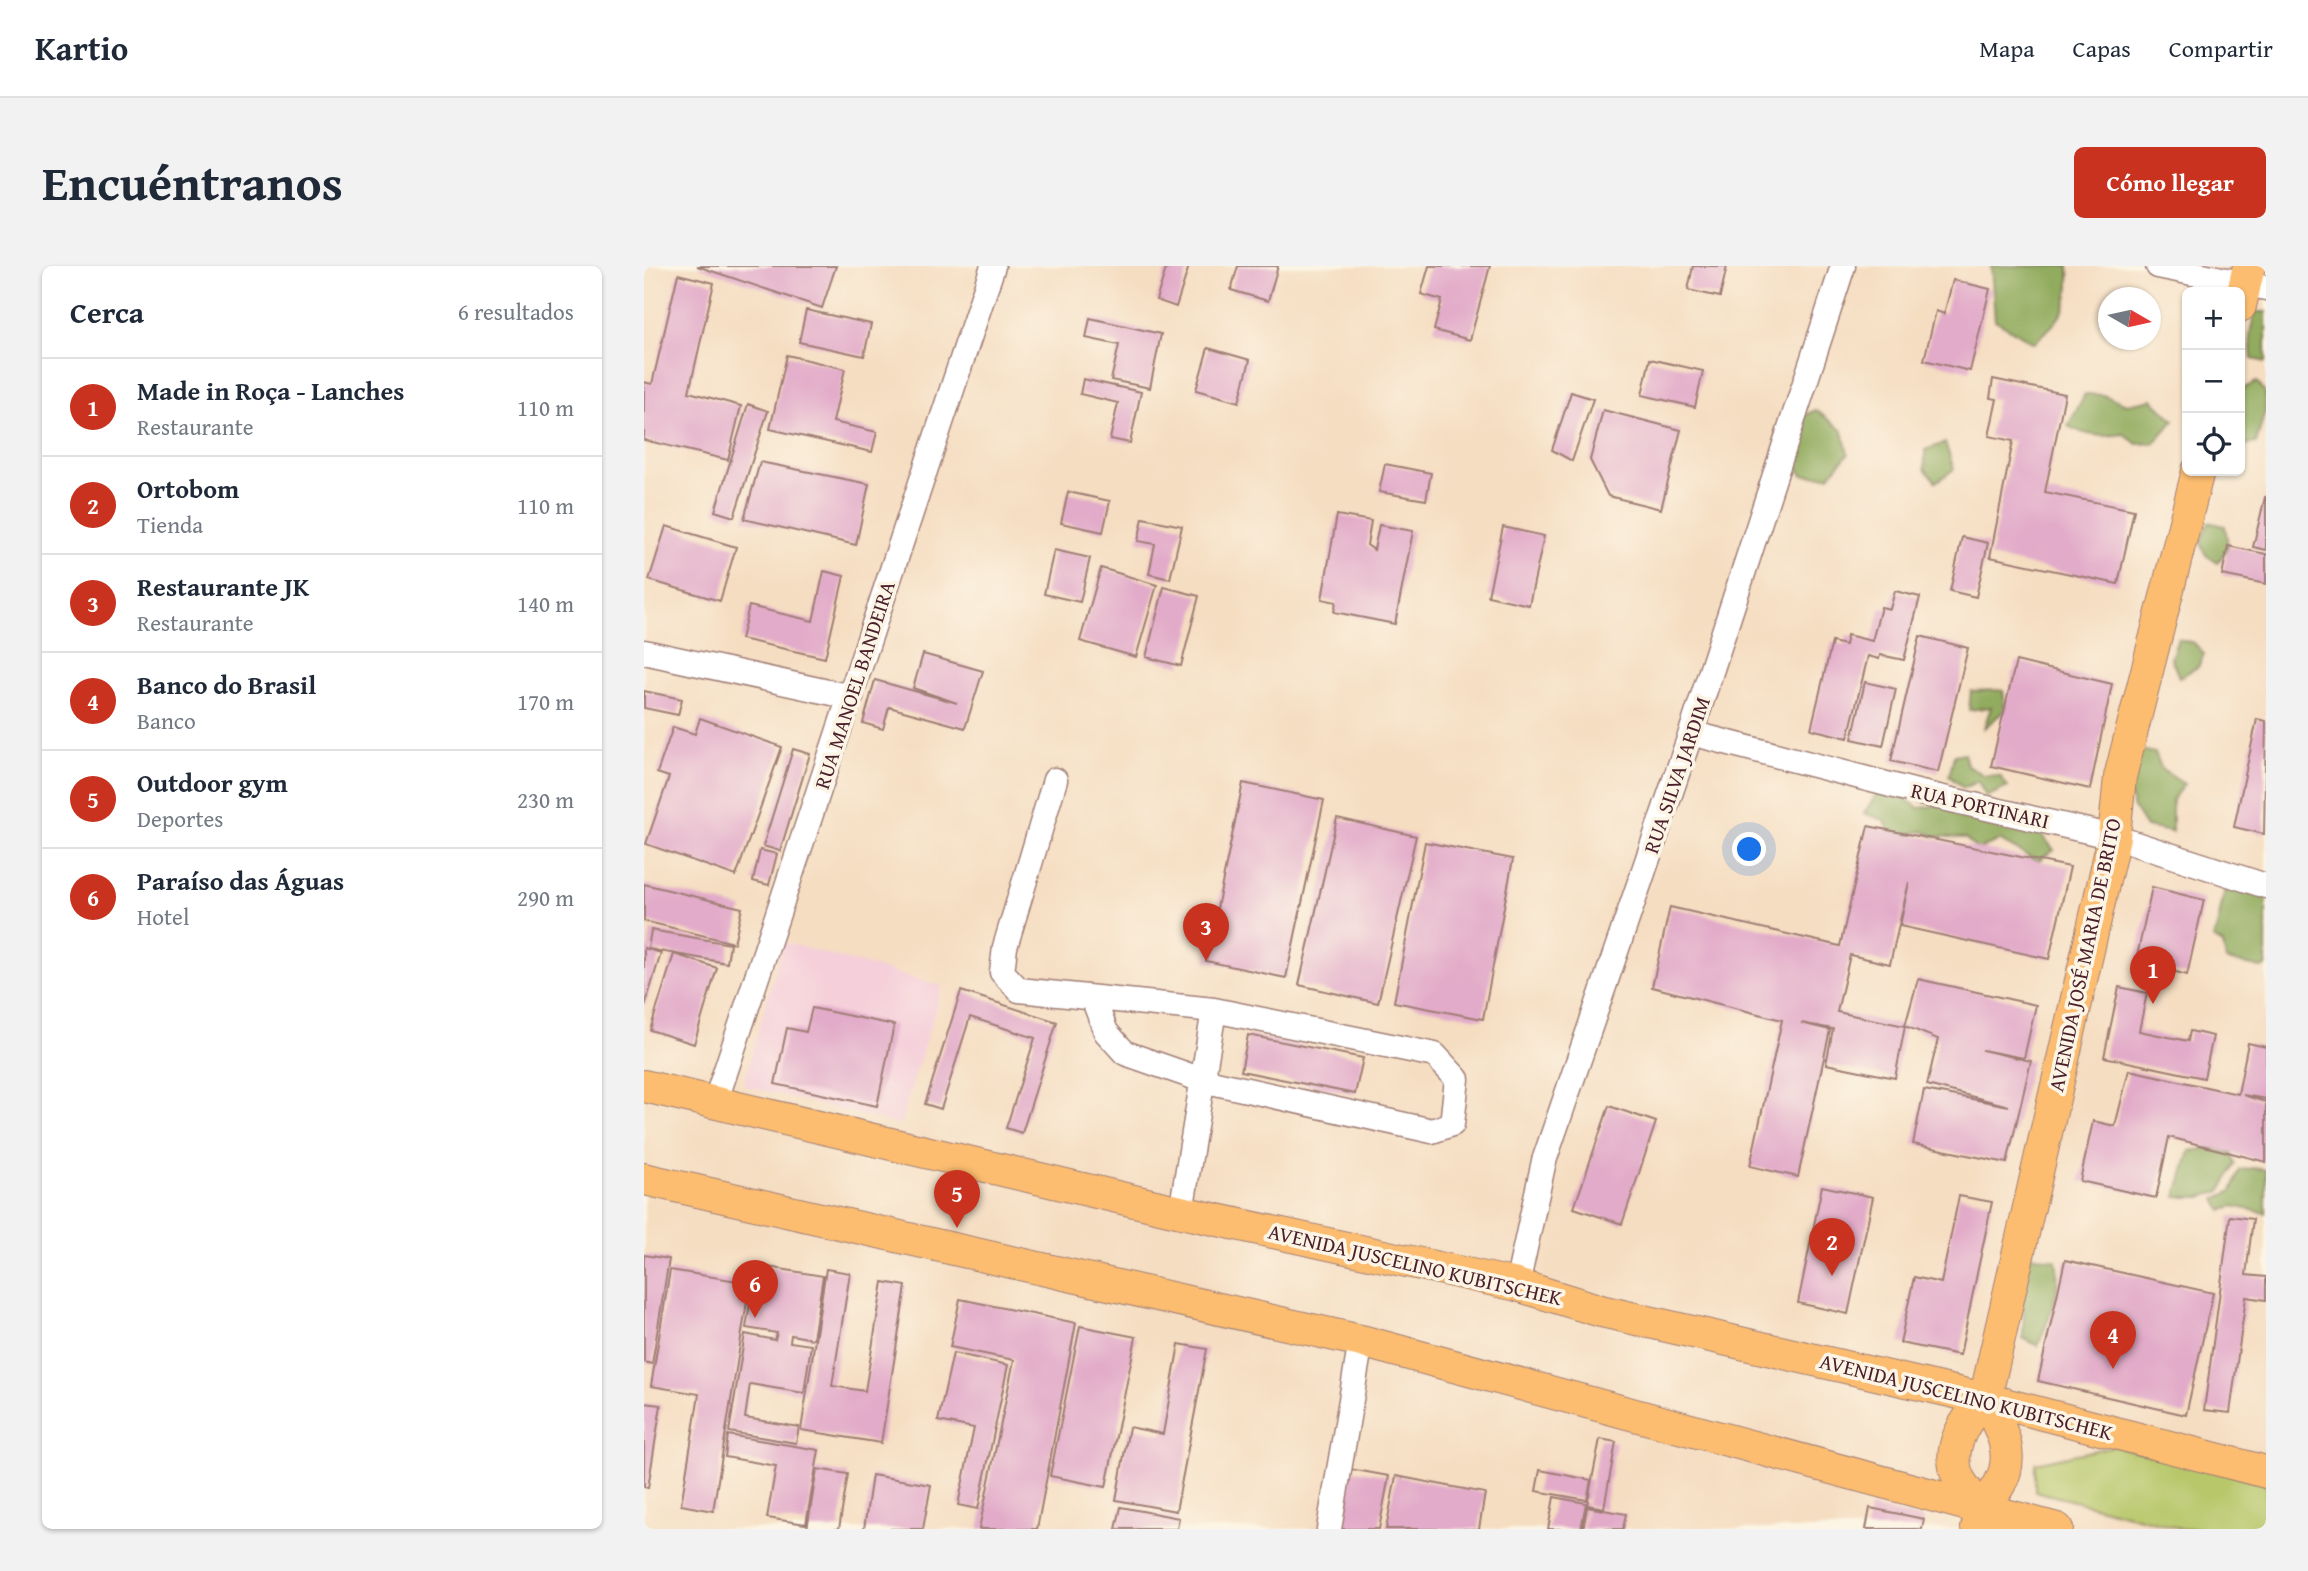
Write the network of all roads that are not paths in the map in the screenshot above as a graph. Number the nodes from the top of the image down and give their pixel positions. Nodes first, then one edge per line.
1 (993, 266) edge
2 (1843, 266) edge
3 (2158, 266) edge
4 (2250, 285) edge
5 (2197, 476) edge
6 (644, 652) edge
7 (850, 697) junction
8 (1691, 733) junction
9 (1055, 780) dead end
10 (2114, 837) junction
11 (2266, 886) edge
12 (1093, 998) junction
13 (1214, 1010) junction
14 (1202, 1080) junction
15 (644, 1086) edge
16 (715, 1103) junction
17 (644, 1179) edge
18 (1181, 1212) junction
19 (1517, 1285) junction
20 (1361, 1341) junction
21 (1985, 1399) junction
22 (2266, 1472) edge
23 (1979, 1519) edge
24 (2016, 1524) edge
25 (1329, 1529) edge
26 (2057, 1529) edge

1 - 7 street, RUA MANOEL BANDEIRA
2 - 8 street, RUA SILVA JARDIM
3 - 4 street
5 - 10 main road, AVENIDA JOSÉ MARIA DE BRITO
6 - 7 street
7 - 16 street, RUA MANOEL BANDEIRA
8 - 10 street, RUA PORTINARI
8 - 19 street, RUA SILVA JARDIM
9 - 12 street
10 - 11 street, RUA PORTINARI
10 - 21 main road, AVENIDA JOSÉ MARIA DE BRITO
12 - 13 street
12 - 14 street
13 - 14 street
13 - 14 street
14 - 18 street
15 - 16 main road, AVENIDA JUSCELINO KUBITSCHEK
16 - 18 main road, AVENIDA JUSCELINO KUBITSCHEK
17 - 20 main road
18 - 19 main road, AVENIDA JUSCELINO KUBITSCHEK
19 - 21 main road, AVENIDA JUSCELINO KUBITSCHEK
20 - 23 main road
20 - 25 street
21 - 22 main road, AVENIDA JUSCELINO KUBITSCHEK
21 - 23 main road
21 - 23 main road
23 - 24 main road
24 - 26 main road

